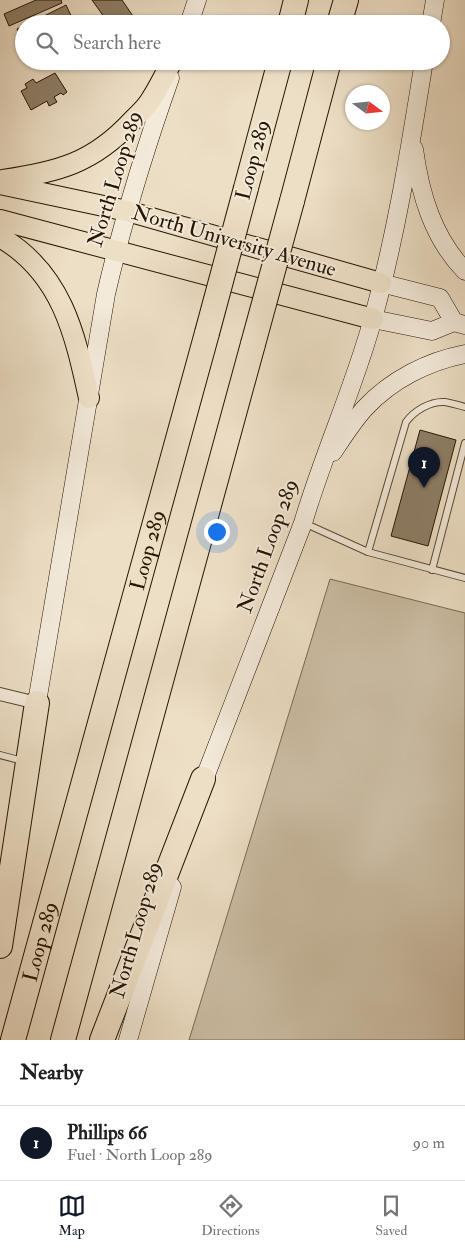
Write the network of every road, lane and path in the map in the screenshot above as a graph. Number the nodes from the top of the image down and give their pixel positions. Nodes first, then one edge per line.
1 (197, 0) edge
2 (296, 0) edge
3 (346, 0) edge
4 (435, 0) edge
5 (192, 15) edge
6 (292, 15) edge
7 (342, 15) edge
8 (432, 15) edge
9 (167, 70) edge
10 (173, 70) edge
11 (278, 70) edge
12 (327, 70) edge
13 (423, 70) edge
14 (412, 136) junction
15 (0, 182) edge
16 (127, 211) junction
17 (0, 220) edge
18 (0, 237) edge
19 (116, 251) junction
20 (465, 271) edge
21 (381, 283) junction
22 (373, 319) junction
23 (459, 323) edge
24 (465, 354) edge
25 (89, 398) junction
26 (465, 407) edge
27 (465, 443) edge
28 (317, 477) junction
29 (303, 523) junction
30 (368, 552) junction
31 (432, 570) junction
32 (465, 578) edge
33 (0, 694) edge
34 (37, 703) junction
35 (0, 755) edge
36 (24, 761) junction
37 (203, 779) junction
38 (0, 871) edge
39 (0, 946) edge
40 (13, 1040) edge
41 (63, 1040) edge
42 (102, 1040) edge
43 (128, 1040) edge

1 - 5 main road
2 - 6 highway
3 - 7 highway
4 - 8 main road
9 - 15 main road
10 - 16 main road, North Loop 289
11 - 40 highway, Loop 289, bridge
12 - 41 highway, bridge
13 - 14 main road, North Loop 289
14 - 20 main road
14 - 21 main road, North Loop 289
15 - 16 main road, North University Avenue
16 - 19 main road, North Loop 289
16 - 21 main road, North University Avenue
17 - 19 main road, North University Avenue
18 - 25 main road
19 - 22 main road, North University Avenue
19 - 25 main road, North Loop 289
21 - 22 main road, North Loop 289
21 - 23 main road, North University Avenue
22 - 23 main road, North University Avenue
22 - 28 main road, North Loop 289
24 - 28 main road
25 - 34 main road, North Loop 289
26 - 30 lane
27 - 31 lane
28 - 29 main road, North Loop 289
29 - 30 lane
29 - 37 main road, North Loop 289
30 - 31 lane
31 - 32 lane
33 - 34 street
34 - 36 main road, North Loop 289
34 - 39 highway
35 - 36 lane
36 - 38 main road, North Loop 289
37 - 42 highway
37 - 43 main road, North Loop 289

